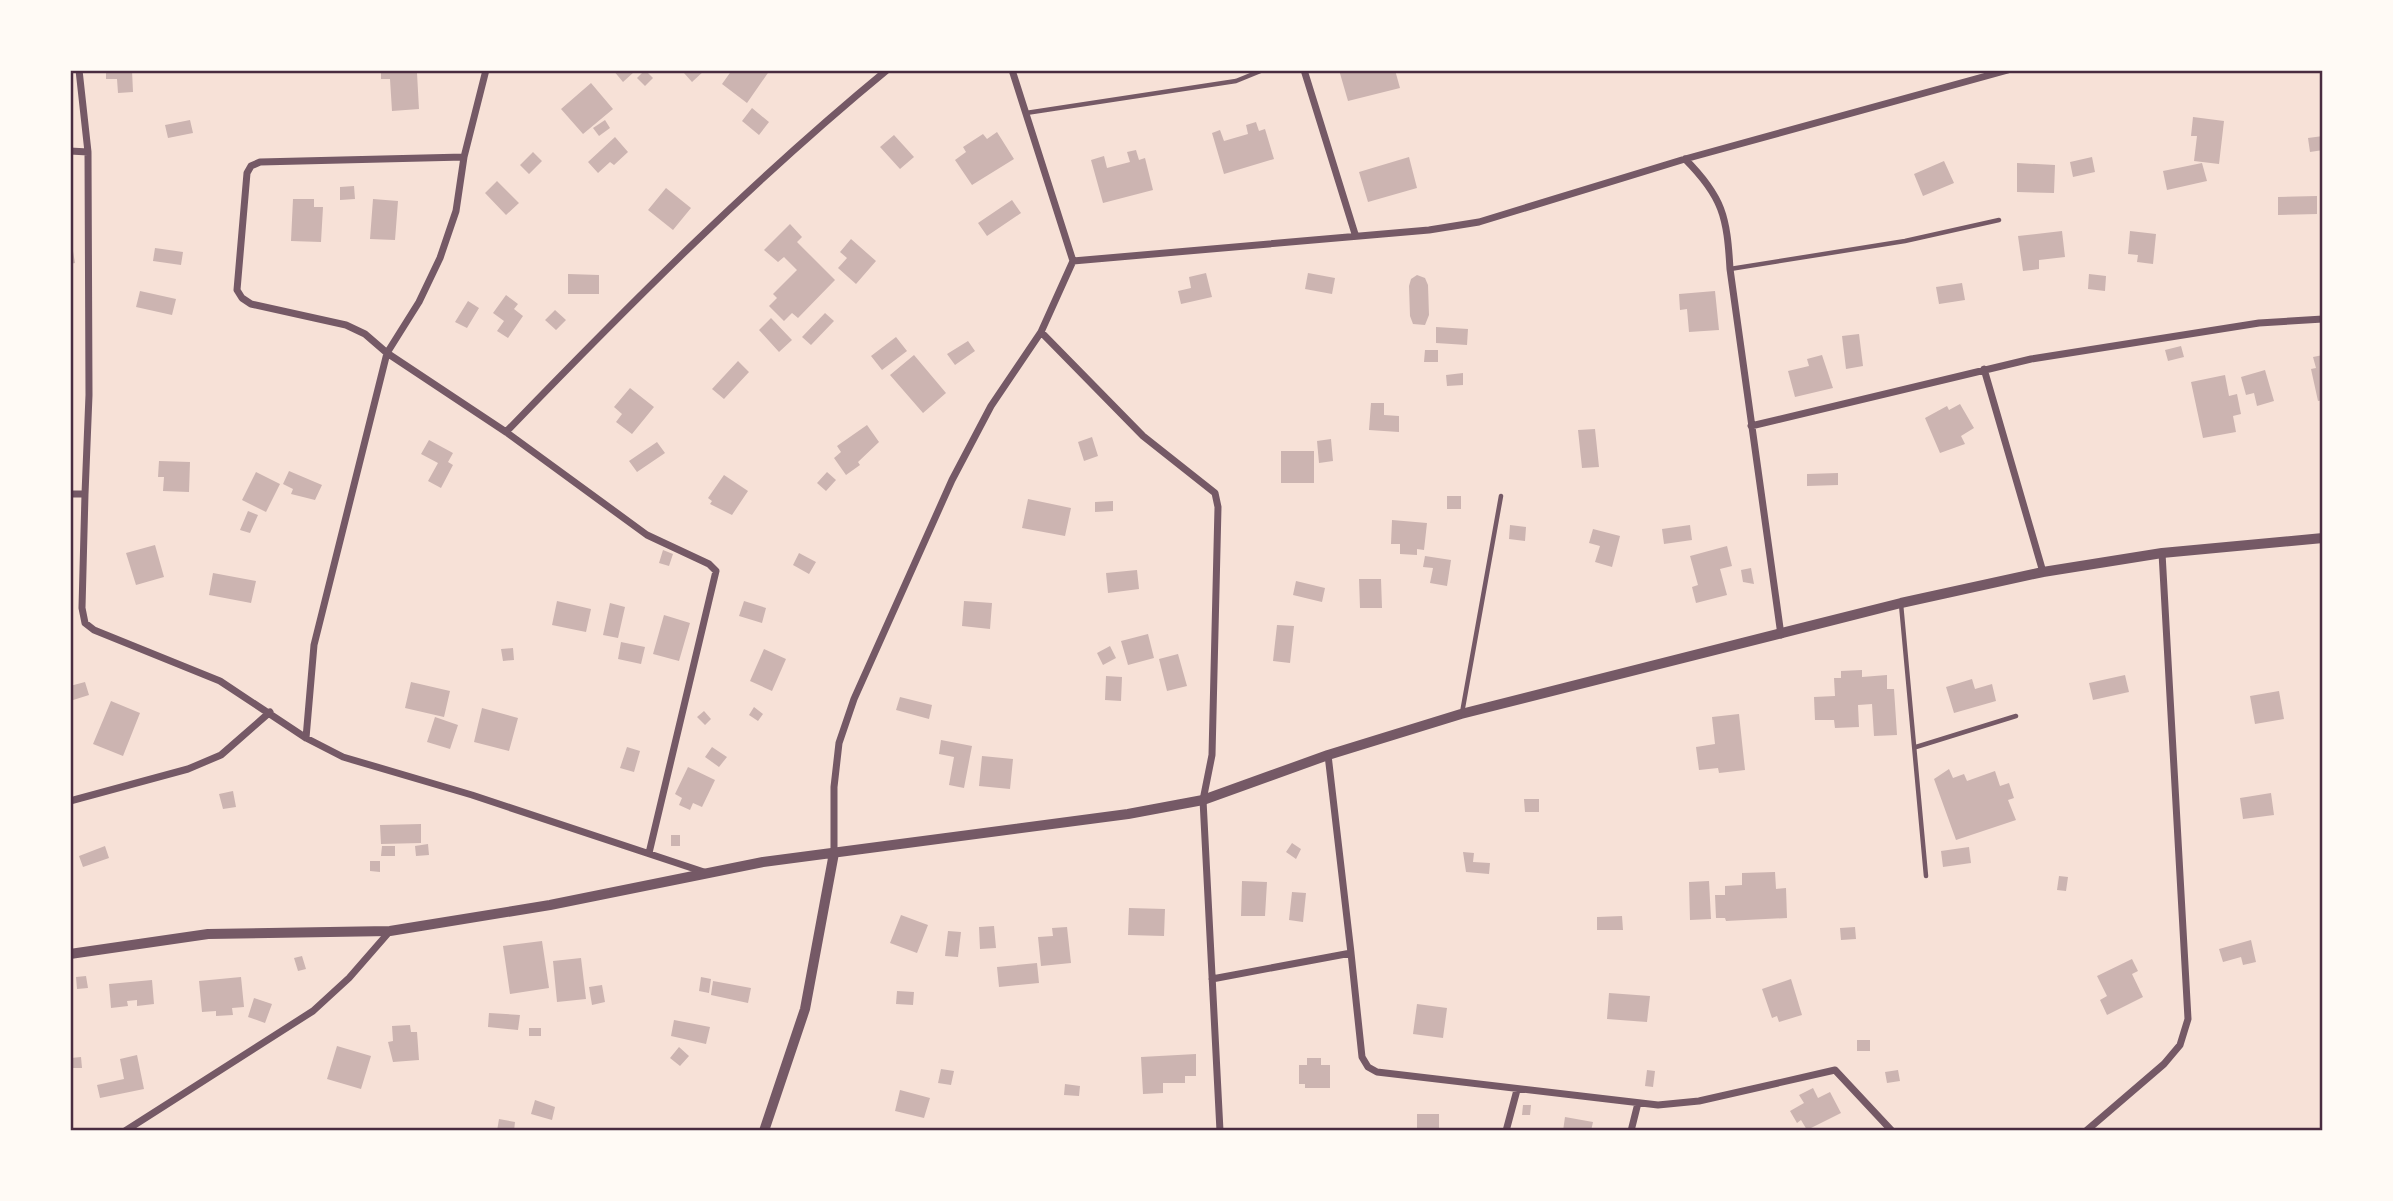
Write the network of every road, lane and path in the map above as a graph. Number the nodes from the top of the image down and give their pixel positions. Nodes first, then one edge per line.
1 (79, 70) edge
2 (486, 70) edge
3 (887, 70) edge
4 (1012, 70) edge
5 (1263, 70) edge
6 (1304, 70) edge
7 (2008, 70) edge
8 (1026, 113) junction
9 (70, 151) edge
10 (88, 152) junction
11 (464, 157) junction
12 (1685, 159) junction
13 (1999, 220) dead end
14 (1355, 234) junction
15 (1073, 261) junction
16 (1730, 269) junction
17 (2323, 319) edge
18 (1041, 332) junction
19 (387, 353) junction
20 (1984, 369) junction
21 (1751, 426) junction
22 (506, 432) junction
23 (70, 494) edge
24 (85, 494) junction
25 (1501, 496) dead end
26 (2323, 538) edge
27 (2162, 553) junction
28 (2043, 572) junction
29 (1901, 603) junction
30 (1781, 635) junction
31 (270, 712) junction
32 (1461, 714) junction
33 (2016, 716) dead end
34 (306, 738) junction
35 (1916, 747) junction
36 (1328, 755) junction
37 (1203, 800) junction
38 (70, 801) edge
39 (649, 853) junction
40 (834, 853) junction
41 (709, 874) junction
42 (1926, 876) dead end
43 (390, 931) junction
44 (1351, 953) junction
45 (70, 954) edge
46 (1212, 979) junction
47 (1517, 1090) junction
48 (1639, 1103) junction
49 (125, 1131) edge
50 (764, 1131) edge
51 (1220, 1131) edge
52 (1506, 1131) edge
53 (1631, 1131) edge
54 (1892, 1131) edge
55 (2086, 1131) edge

1 - 10 street
2 - 11 street
3 - 22 street
4 - 8 street
5 - 8 lane
6 - 14 street
7 - 12 street
8 - 15 street
9 - 10 street
10 - 24 street
11 - 19 street
11 - 19 street
12 - 14 street
12 - 16 street
13 - 16 lane
14 - 15 street
15 - 18 street
16 - 21 street
17 - 20 street
18 - 37 street
18 - 40 street
19 - 22 street
19 - 34 street
20 - 21 street
20 - 28 street
21 - 30 street
22 - 39 street
23 - 24 street
24 - 31 street
25 - 32 lane
26 - 27 street
27 - 28 street
27 - 55 street
28 - 29 street
29 - 30 street
29 - 35 lane
30 - 32 street
31 - 34 street
31 - 38 street
32 - 36 street
33 - 35 lane
34 - 39 street
35 - 42 lane
36 - 37 street
36 - 44 street
37 - 40 street
37 - 46 street
39 - 41 street
40 - 41 street
40 - 50 street
41 - 43 street
43 - 45 street
43 - 49 street
44 - 46 street
44 - 47 street
46 - 51 street
47 - 48 street
47 - 52 street
48 - 53 street
48 - 54 street

